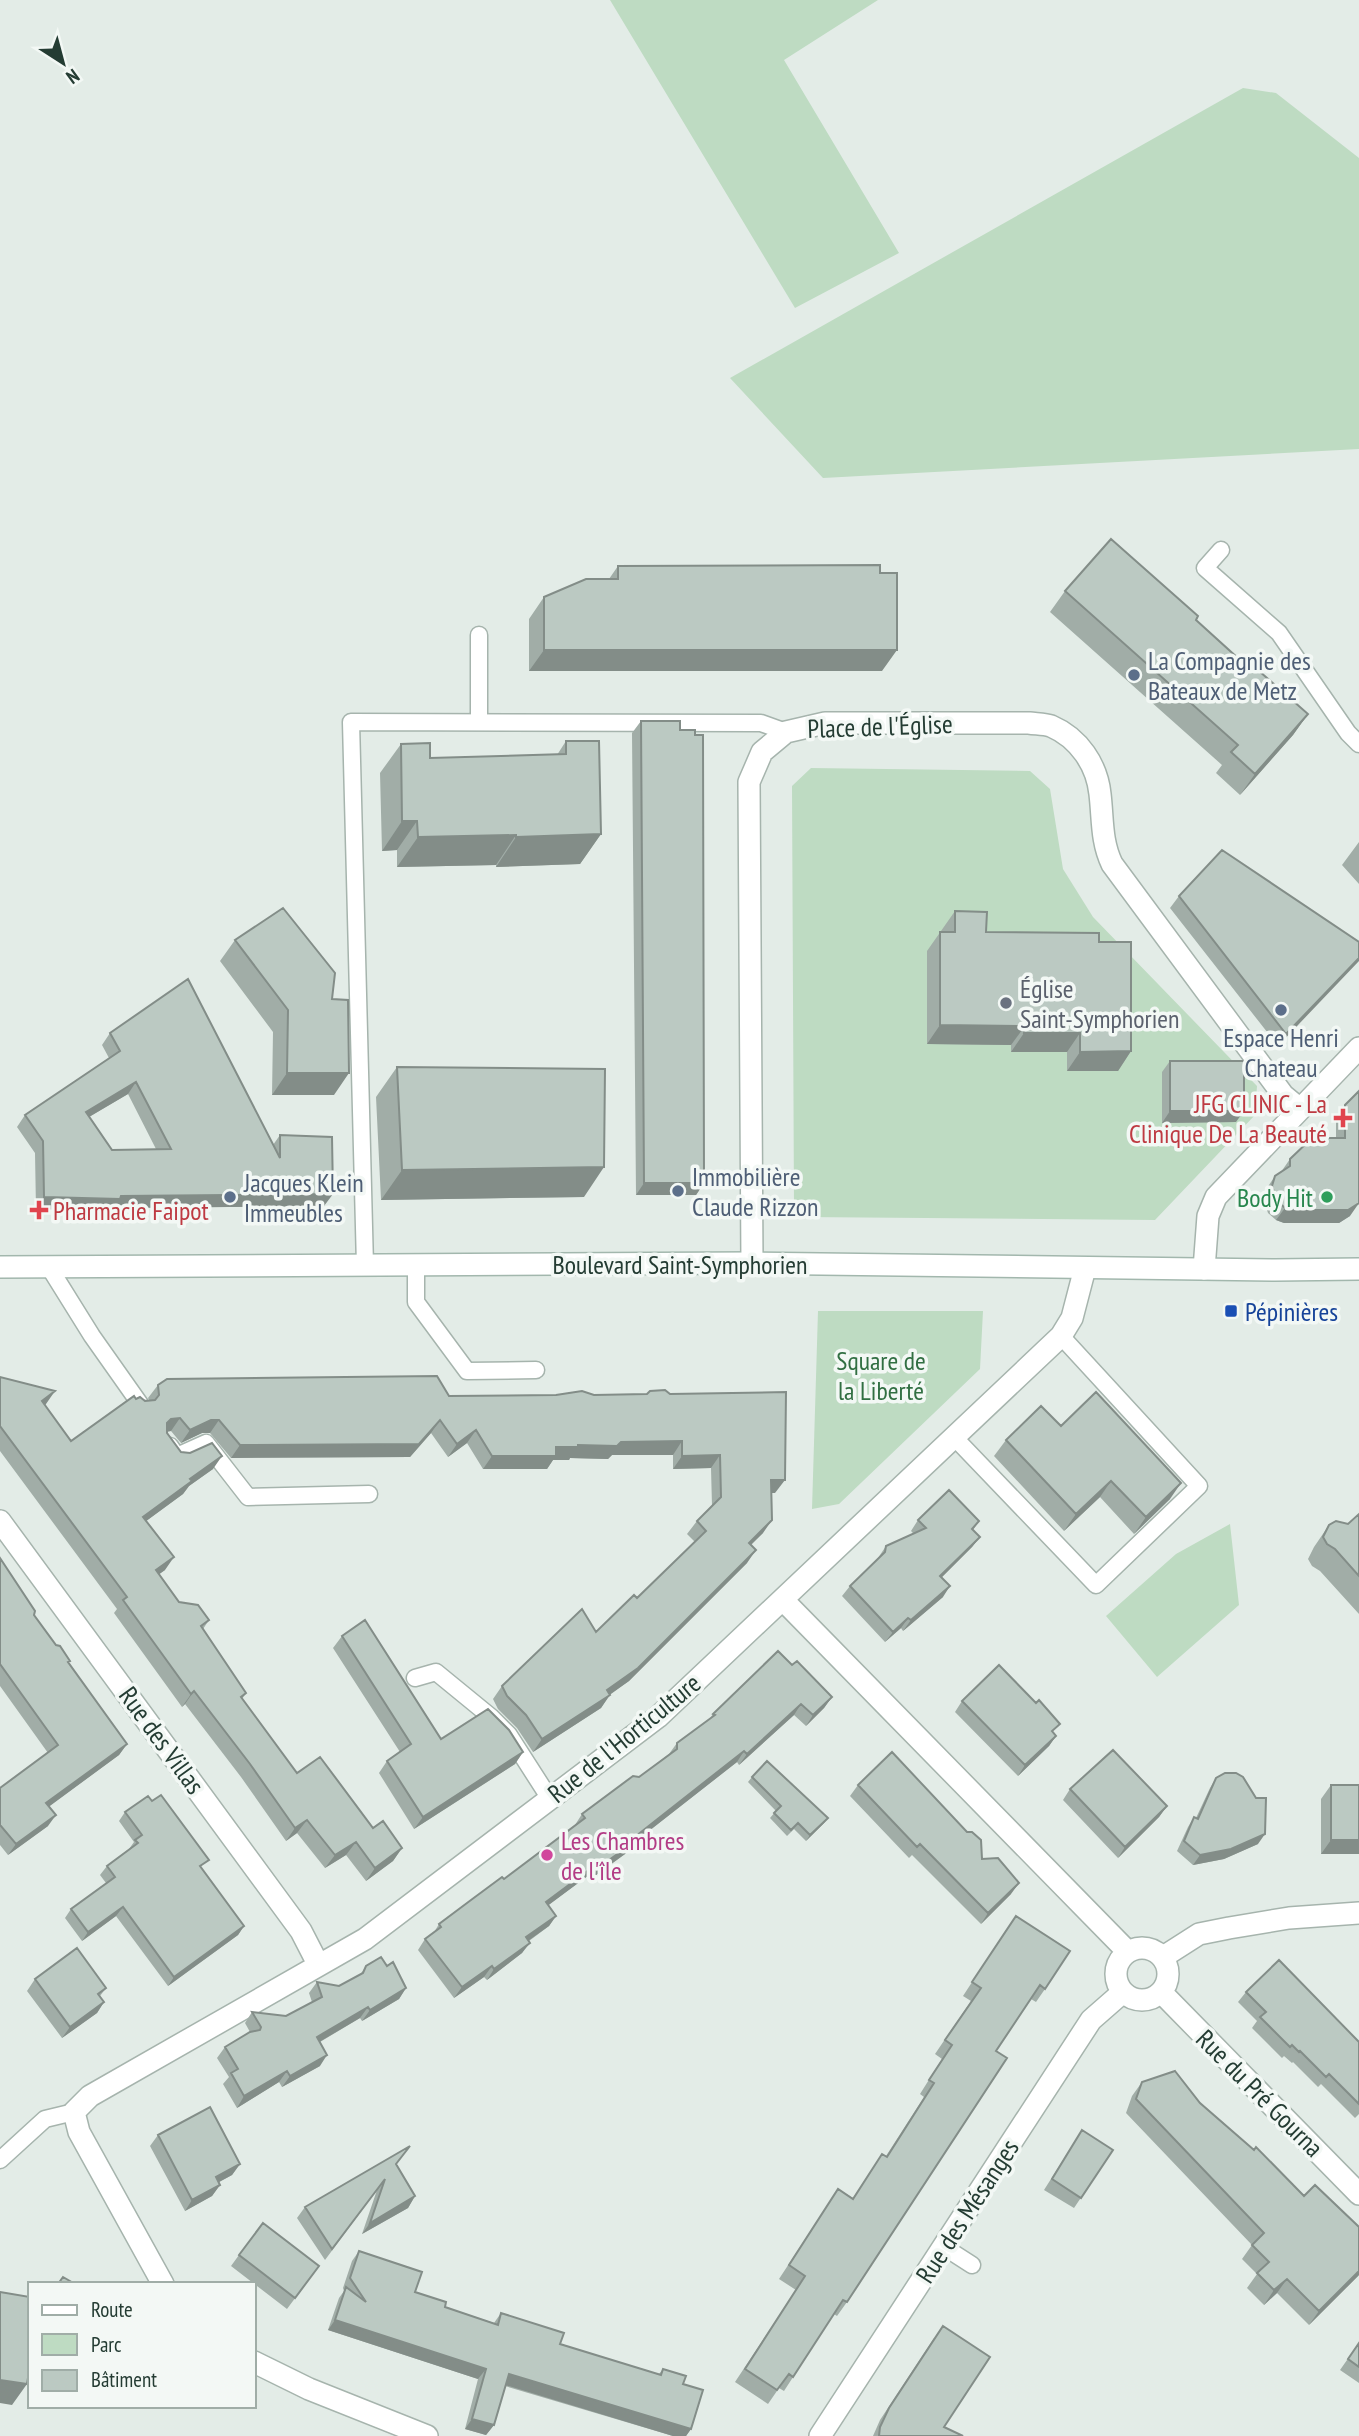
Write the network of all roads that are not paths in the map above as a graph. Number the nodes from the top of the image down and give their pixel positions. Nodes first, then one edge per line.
1 (1221, 550) dead end
2 (479, 635) dead end
3 (479, 721) junction
4 (786, 732) junction
5 (1359, 744) edge
6 (1359, 1048) edge
7 (1300, 1109) junction
8 (752, 1263) junction
9 (416, 1265) junction
10 (365, 1266) junction
11 (0, 1267) edge
12 (49, 1267) junction
13 (1085, 1268) junction
14 (1203, 1269) junction
15 (1359, 1269) edge
16 (1061, 1336) junction
17 (536, 1370) dead end
18 (140, 1404) edge
19 (954, 1437) junction
20 (167, 1441) edge
21 (369, 1494) dead end
22 (0, 1521) edge
23 (783, 1600) junction
24 (415, 1678) dead end
25 (550, 1799) junction
26 (1359, 1913) edge
27 (1128, 1952) junction
28 (1163, 1957) junction
29 (318, 1964) junction
30 (1123, 1992) junction
31 (1161, 1992) junction
32 (74, 2112) junction
33 (0, 2160) edge
34 (1359, 2194) edge
35 (944, 2247) junction
36 (972, 2265) dead end
37 (162, 2282) edge
38 (256, 2363) edge
39 (427, 2436) edge
40 (820, 2436) edge

1 - 5 lane
2 - 3 lane
3 - 4 lane
3 - 10 lane
4 - 7 street, Place de l'Église
4 - 8 street, Place de l'Église
6 - 7 street
7 - 14 street
8 - 9 street, Boulevard Saint-Symphorien
8 - 13 street, Boulevard Saint-Symphorien
9 - 10 street, Boulevard Saint-Symphorien
9 - 17 lane
10 - 12 street, Boulevard Saint-Symphorien
11 - 12 street, Boulevard Saint-Symphorien
12 - 18 lane
13 - 14 street, Boulevard Saint-Symphorien
13 - 16 street, Rue de l'Horticulture
14 - 15 street, Boulevard Saint-Symphorien
16 - 19 street, Rue de l'Horticulture
16 - 19 lane
19 - 23 street, Rue de l'Horticulture
20 - 21 lane
22 - 29 street, Rue des Villas
23 - 25 street, Rue de l'Horticulture
23 - 27 street
24 - 25 lane
25 - 29 street, Rue de l'Horticulture
26 - 28 street
27 - 28 street
27 - 30 street
28 - 31 street
29 - 32 street, Rue de l'Horticulture
30 - 31 street
30 - 35 street, Rue des Mésanges
31 - 34 street, Rue du Pré Gourna
32 - 33 lane
32 - 37 street
35 - 36 lane
35 - 40 street, Rue des Mésanges
38 - 39 street

